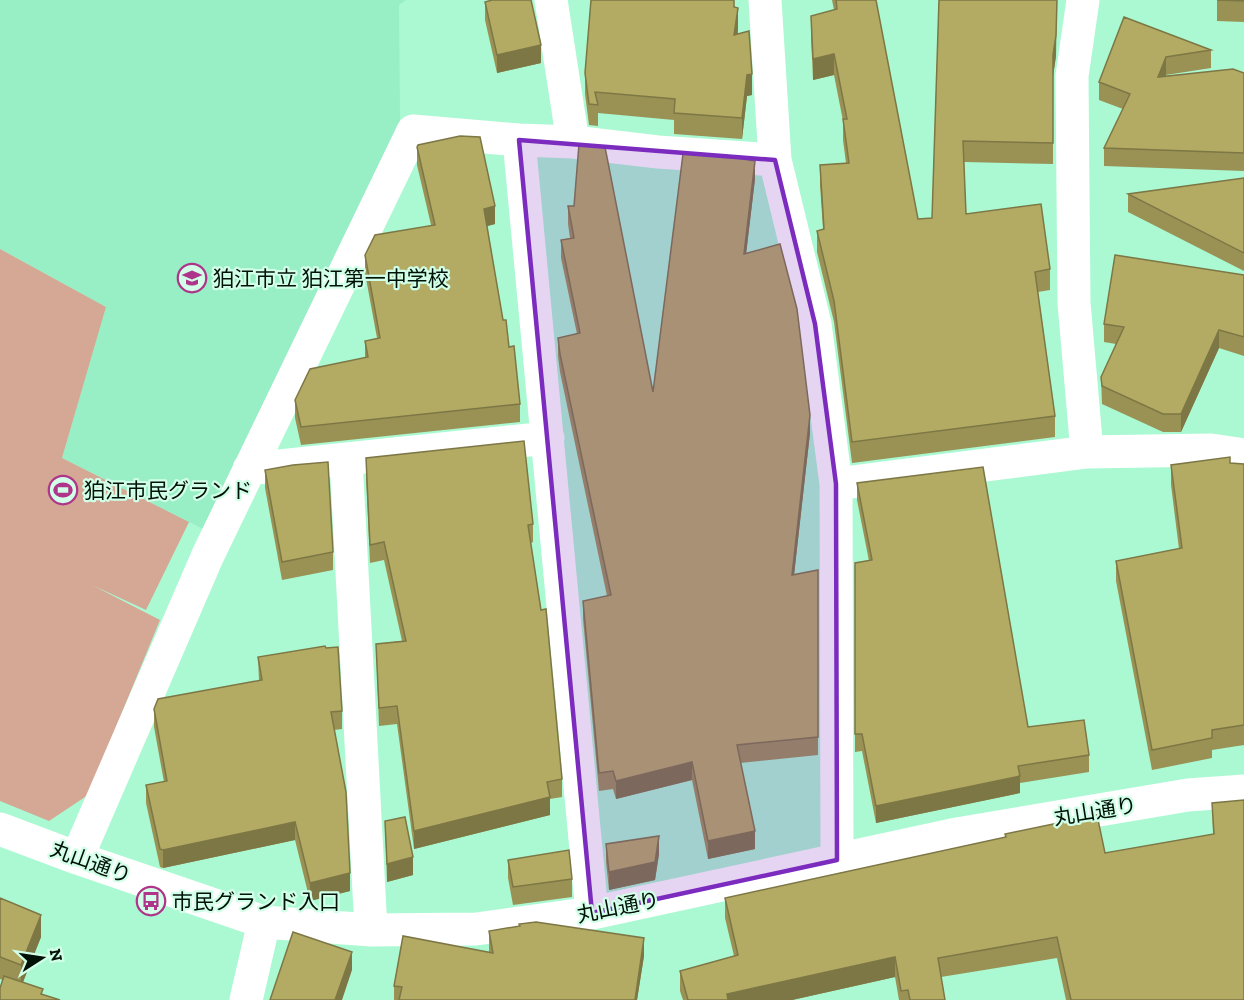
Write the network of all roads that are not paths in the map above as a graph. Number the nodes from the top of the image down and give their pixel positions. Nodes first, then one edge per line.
1 (551, 0) edge
2 (765, 0) edge
3 (1083, 0) edge
4 (519, 140) junction
5 (573, 142) junction
6 (775, 160) junction
7 (548, 438) junction
8 (1087, 452) junction
9 (1244, 455) edge
10 (346, 459) junction
11 (249, 469) junction
12 (836, 484) junction
13 (1244, 791) edge
14 (0, 829) edge
15 (77, 858) junction
16 (837, 860) junction
17 (592, 913) junction
18 (264, 922) junction
19 (371, 930) junction
20 (246, 1000) edge

1 - 5 street
2 - 6 street
3 - 8 street
4 - 5 street
4 - 7 street
4 - 11 street
5 - 6 street
6 - 12 street
7 - 10 street
7 - 17 street
8 - 9 street
8 - 12 street
10 - 11 street
10 - 19 street
11 - 15 street
12 - 16 street
13 - 16 street, 丸山通り
14 - 15 street, 丸山通り
15 - 18 street, 丸山通り
16 - 17 street, 丸山通り
17 - 19 street, 丸山通り
18 - 19 street, 丸山通り
18 - 20 street

